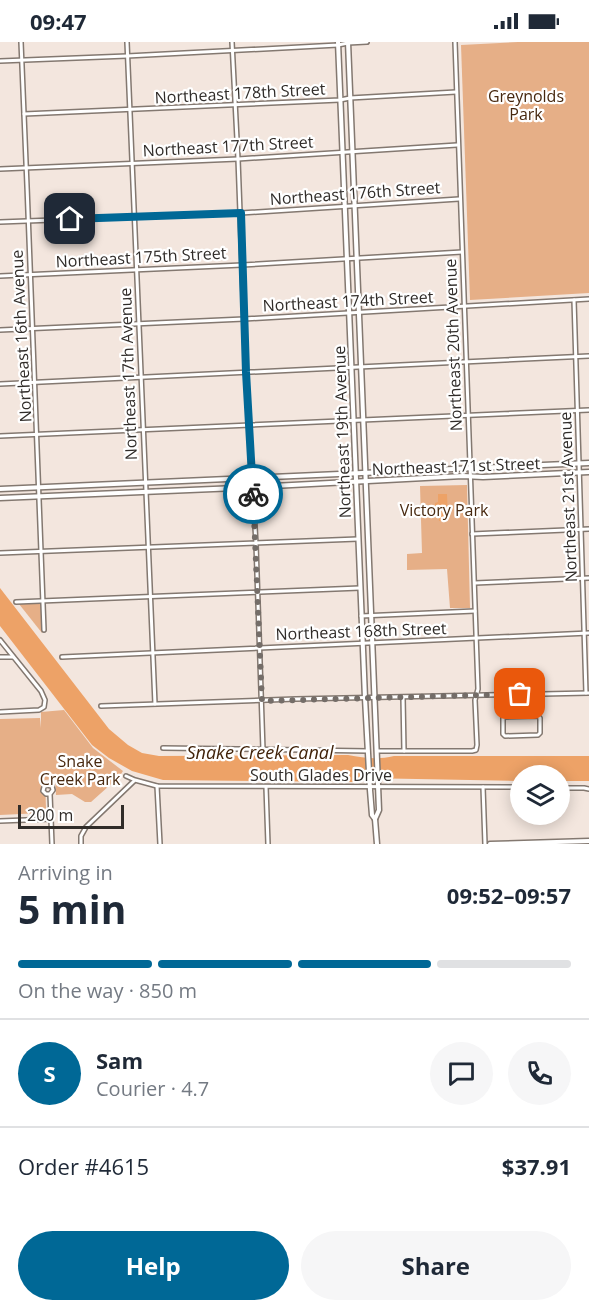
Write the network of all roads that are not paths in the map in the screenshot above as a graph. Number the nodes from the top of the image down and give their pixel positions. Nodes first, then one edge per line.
1 (21, 42) edge
2 (127, 42) edge
3 (232, 42) edge
4 (348, 42) edge
5 (367, 42) edge
6 (455, 42) edge
7 (338, 44) edge
8 (232, 50) junction
9 (127, 56) junction
10 (22, 60) junction
11 (0, 61) edge
12 (456, 92) junction
13 (350, 98) junction
14 (340, 100) junction
15 (235, 105) junction
16 (130, 110) junction
17 (24, 114) junction
18 (458, 146) junction
19 (353, 151) junction
20 (343, 152) junction
21 (238, 159) junction
22 (132, 163) junction
23 (27, 169) junction
24 (0, 170) edge
25 (459, 199) junction
26 (355, 205) junction
27 (345, 206) junction
28 (241, 213) junction
29 (135, 216) junction
30 (28, 221) junction
31 (0, 222) edge
32 (462, 252) junction
33 (357, 258) junction
34 (347, 259) junction
35 (242, 265) junction
36 (136, 270) junction
37 (29, 275) junction
38 (0, 276) edge
39 (589, 299) edge
40 (574, 300) junction
41 (464, 306) junction
42 (359, 313) junction
43 (349, 314) junction
44 (244, 319) junction
45 (139, 324) junction
46 (32, 328) junction
47 (0, 330) edge
48 (589, 356) edge
49 (576, 357) junction
50 (466, 363) junction
51 (362, 367) junction
52 (351, 368) junction
53 (246, 372) junction
54 (141, 377) junction
55 (34, 382) junction
56 (0, 384) edge
57 (589, 410) edge
58 (577, 411) junction
59 (468, 415) junction
60 (354, 420) junction
61 (364, 420) junction
62 (250, 425) junction
63 (143, 429) junction
64 (37, 434) junction
65 (0, 436) edge
66 (589, 463) edge
67 (579, 464) junction
68 (470, 469) junction
69 (589, 472) edge
70 (356, 473) junction
71 (366, 473) junction
72 (580, 473) junction
73 (320, 475) junction
74 (470, 476) junction
75 (278, 477) junction
76 (252, 478) junction
77 (366, 481) junction
78 (356, 482) junction
79 (145, 483) junction
80 (321, 483) junction
81 (279, 486) junction
82 (253, 487) junction
83 (39, 488) junction
84 (0, 489) edge
85 (145, 492) junction
86 (39, 496) junction
87 (0, 498) edge
88 (357, 498) junction
89 (367, 498) junction
90 (589, 529) edge
91 (581, 530) junction
92 (472, 534) junction
93 (358, 539) junction
94 (255, 544) junction
95 (148, 548) junction
96 (41, 552) junction
97 (0, 553) edge
98 (359, 560) junction
99 (369, 560) junction
100 (583, 578) junction
101 (589, 578) edge
102 (475, 583) junction
103 (360, 588) junction
104 (257, 592) junction
105 (150, 596) junction
106 (16, 602) dead end
107 (43, 602) junction
108 (475, 610) junction
109 (372, 615) junction
110 (362, 616) junction
111 (44, 630) dead end
112 (587, 633) edge
113 (476, 638) junction
114 (0, 640) edge
115 (373, 642) junction
116 (363, 643) junction
117 (260, 647) junction
118 (153, 652) junction
119 (0, 657) edge
120 (13, 657) junction
121 (62, 657) dead end
122 (588, 693) edge
123 (520, 694) junction
124 (476, 695) junction
125 (402, 697) junction
126 (365, 698) junction
127 (375, 698) junction
128 (262, 701) junction
129 (155, 705) junction
130 (101, 706) dead end
131 (0, 712) edge
132 (522, 716) junction
133 (163, 748) dead end
134 (263, 750) junction
135 (368, 751) junction
136 (376, 751) junction
137 (404, 751) junction
138 (126, 776) dead end
139 (135, 780) junction
140 (157, 786) junction
141 (266, 787) junction
142 (370, 787) junction
143 (378, 787) junction
144 (483, 787) junction
145 (510, 787) edge
146 (570, 788) edge
147 (589, 789) edge
148 (50, 794) dead end
149 (51, 819) junction
150 (375, 819) junction
151 (0, 821) edge
152 (589, 841) edge
153 (52, 844) edge
154 (81, 844) edge
155 (160, 844) edge
156 (268, 844) edge
157 (377, 844) edge
158 (485, 844) edge
159 (490, 844) edge

1 - 10 street, Northeast 16th Avenue
2 - 9 street, Northeast 17th Avenue
3 - 8 street
4 - 5 street
4 - 7 street
4 - 13 street, Northeast 19th Avenue
6 - 12 street, Northeast 20th Avenue
7 - 8 street
7 - 14 street, Northeast 19th Avenue
8 - 9 street
8 - 15 street
9 - 10 street
9 - 16 street, Northeast 17th Avenue
10 - 11 street
10 - 17 street, Northeast 16th Avenue
12 - 13 street, Northeast 178th Street
12 - 18 street, Northeast 20th Avenue
13 - 14 street, Northeast 178th Street
13 - 19 street, Northeast 19th Avenue
14 - 15 street, Northeast 178th Street
14 - 20 street, Northeast 19th Avenue
15 - 16 street, Northeast 178th Street
15 - 21 street
16 - 17 street, Northeast 178th Street
16 - 22 street, Northeast 17th Avenue
17 - 23 street, Northeast 16th Avenue
18 - 19 street, Northeast 177th Street
18 - 25 street, Northeast 20th Avenue
19 - 20 street, Northeast 177th Street
19 - 26 street, Northeast 19th Avenue
20 - 21 street, Northeast 177th Street
20 - 27 street, Northeast 19th Avenue
21 - 22 street, Northeast 177th Street
21 - 28 street
22 - 23 street, Northeast 177th Street
22 - 29 street, Northeast 17th Avenue
23 - 24 street, Northeast 177th Street
23 - 30 street, Northeast 16th Avenue
25 - 26 street, Northeast 176th Street
25 - 32 street, Northeast 20th Avenue
26 - 27 street, Northeast 176th Street
26 - 33 street, Northeast 19th Avenue
27 - 28 street, Northeast 176th Street
27 - 34 street, Northeast 19th Avenue
28 - 29 street, Northeast 176th Street
28 - 35 street
29 - 30 street, Northeast 176th Street
29 - 36 street, Northeast 17th Avenue
30 - 31 street, Northeast 176th Street
30 - 37 street, Northeast 16th Avenue
32 - 33 street, Northeast 175th Street
32 - 41 street, Northeast 20th Avenue
33 - 34 street, Northeast 175th Street
33 - 42 street, Northeast 19th Avenue
34 - 35 street, Northeast 175th Street
34 - 43 street, Northeast 19th Avenue
35 - 36 street, Northeast 175th Street
35 - 44 street
36 - 37 street, Northeast 175th Street
36 - 45 street, Northeast 17th Avenue
37 - 38 street, Northeast 175th Street
37 - 46 street, Northeast 16th Avenue
39 - 40 street, Northeast 174th Street
40 - 41 street, Northeast 174th Street
40 - 49 street, Northeast 21st Avenue
41 - 42 street, Northeast 174th Street
41 - 50 street, Northeast 20th Avenue
42 - 43 street, Northeast 174th Street
42 - 51 street, Northeast 19th Avenue
43 - 44 street, Northeast 174th Street
43 - 52 street, Northeast 19th Avenue
44 - 45 street, Northeast 174th Street
44 - 53 street
45 - 46 street, Northeast 174th Street
45 - 54 street, Northeast 17th Avenue
46 - 47 street, Northeast 174th Street
46 - 55 street, Northeast 16th Avenue
48 - 49 street
49 - 50 street
49 - 58 street, Northeast 21st Avenue
50 - 51 street
50 - 59 street, Northeast 20th Avenue
51 - 52 street
51 - 61 street, Northeast 19th Avenue
52 - 53 street
52 - 60 street, Northeast 19th Avenue
53 - 54 street
53 - 62 street
54 - 55 street
54 - 63 street, Northeast 17th Avenue
55 - 56 street
55 - 64 street, Northeast 16th Avenue
57 - 58 street
58 - 59 street
58 - 67 street, Northeast 21st Avenue
59 - 61 street
59 - 68 street, Northeast 20th Avenue
60 - 61 street
60 - 62 street
60 - 70 street, Northeast 19th Avenue
61 - 71 street, Northeast 19th Avenue
62 - 63 street
62 - 76 street
63 - 64 street
63 - 79 street, Northeast 17th Avenue
64 - 65 street
64 - 83 street, Northeast 16th Avenue
66 - 67 street, Northeast 171st Street
67 - 68 street, Northeast 171st Street
67 - 72 street, Northeast 21st Avenue
68 - 71 street, Northeast 171st Street
68 - 74 street, Northeast 20th Avenue
69 - 72 street, Northeast 171st Street
70 - 71 street, Northeast 171st Street
70 - 73 street, Northeast 171st Street
70 - 78 street, Northeast 19th Avenue
71 - 77 street, Northeast 19th Avenue
72 - 74 street, Northeast 171st Street
72 - 91 street, Northeast 21st Avenue
73 - 75 street, Northeast 171st Street
73 - 80 street
74 - 77 street, Northeast 171st Street
74 - 92 street, Northeast 20th Avenue
75 - 76 street, Northeast 171st Street
75 - 81 street
76 - 79 street, Northeast 171st Street
76 - 82 street
77 - 78 street, Northeast 171st Street
77 - 89 street, Northeast 19th Avenue
78 - 80 street, Northeast 171st Street
78 - 88 street, Northeast 19th Avenue
79 - 83 street, Northeast 171st Street
79 - 85 street, Northeast 17th Avenue
80 - 81 street, Northeast 171st Street
81 - 82 street, Northeast 171st Street
82 - 85 street, Northeast 171st Street
82 - 94 street
83 - 84 street, Northeast 171st Street
83 - 86 street, Northeast 16th Avenue
85 - 86 street, Northeast 171st Street
85 - 95 street, Northeast 17th Avenue
86 - 87 street, Northeast 171st Street
86 - 96 street, Northeast 16th Avenue
88 - 89 street
88 - 93 street, Northeast 19th Avenue
89 - 99 street, Northeast 19th Avenue
90 - 91 street
91 - 92 street
91 - 100 street, Northeast 21st Avenue
92 - 102 street, Northeast 20th Avenue
93 - 94 street
93 - 98 street, Northeast 19th Avenue
94 - 95 street
94 - 104 street
95 - 96 street
95 - 105 street, Northeast 17th Avenue
96 - 97 street
96 - 107 street, Northeast 16th Avenue
98 - 99 street
98 - 103 street, Northeast 19th Avenue
99 - 109 street, Northeast 19th Avenue
100 - 101 street
100 - 102 street
100 - 112 street, Northeast 21st Avenue
102 - 108 street, Northeast 20th Avenue
103 - 104 street
103 - 110 street, Northeast 19th Avenue
104 - 105 street
104 - 117 street
105 - 107 street
105 - 118 street, Northeast 17th Avenue
106 - 107 street
107 - 111 street, Northeast 16th Avenue
108 - 109 street
108 - 113 street, Northeast 20th Avenue
109 - 110 street
109 - 115 street, Northeast 19th Avenue
110 - 116 street, Northeast 19th Avenue
112 - 113 street, Northeast 168th Street
112 - 122 street, Northeast 21st Avenue
113 - 115 street, Northeast 168th Street
113 - 124 street, Northeast 20th Avenue
114 - 120 street
115 - 116 street, Northeast 168th Street
115 - 127 street, Northeast 19th Avenue
116 - 117 street, Northeast 168th Street
116 - 126 street, Northeast 19th Avenue
117 - 118 street, Northeast 168th Street
117 - 128 street
118 - 121 street, Northeast 168th Street
118 - 129 street, Northeast 17th Avenue
119 - 120 street
120 - 131 street
122 - 123 street
123 - 124 street
123 - 132 street
124 - 125 street
124 - 137 street, Northeast 20th Avenue
125 - 127 street
125 - 137 street
126 - 127 street
126 - 128 street
126 - 135 street, Northeast 19th Avenue
127 - 136 street, Northeast 19th Avenue
128 - 129 street
128 - 134 street
129 - 130 street
132 - 132 street
133 - 134 street
134 - 135 street
135 - 142 street, Northeast 19th Avenue
136 - 137 street
136 - 143 street, Northeast 19th Avenue
138 - 139 street, South Glades Drive
139 - 140 street, South Glades Drive
139 - 154 street
140 - 141 street, South Glades Drive
140 - 155 street
141 - 142 street, South Glades Drive
141 - 156 street
142 - 143 street, South Glades Drive
142 - 150 street, Northeast 19th Avenue
143 - 144 street, South Glades Drive
143 - 150 street, Northeast 19th Avenue
144 - 145 street, South Glades Drive
144 - 158 street
146 - 147 street
148 - 149 street
149 - 151 street
149 - 153 street
150 - 157 street, Northeast 19th Avenue
152 - 159 street

